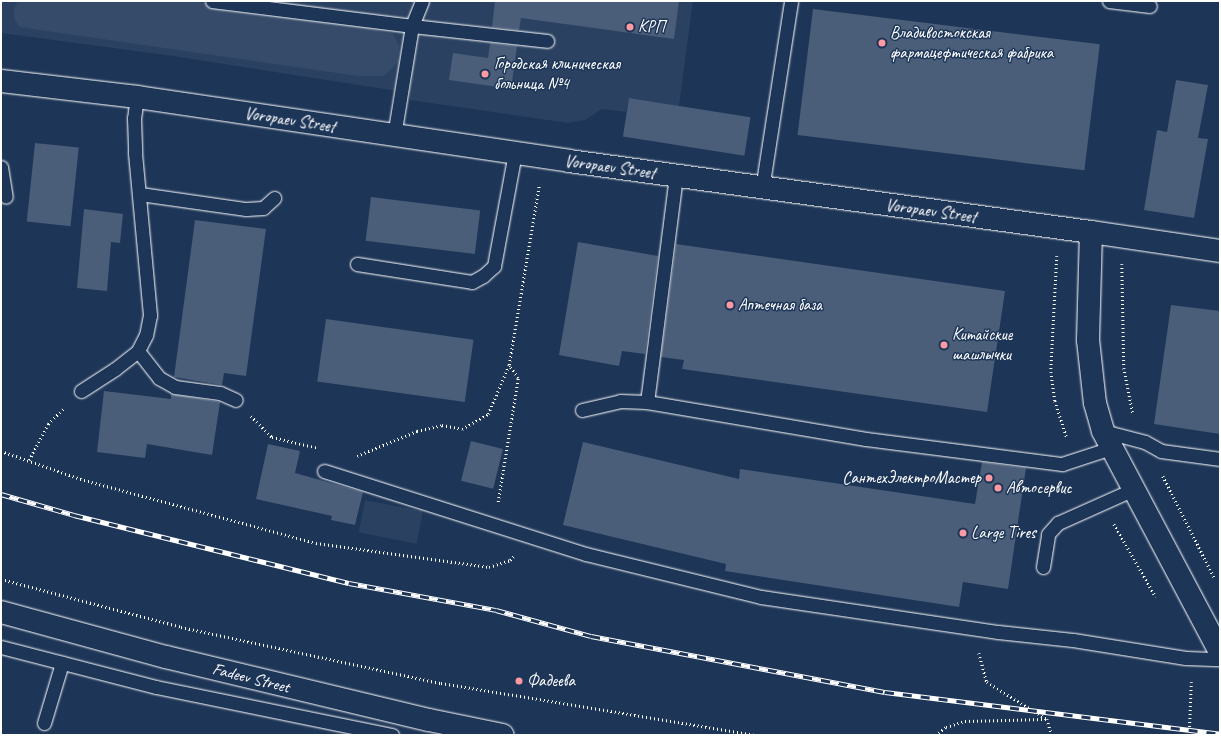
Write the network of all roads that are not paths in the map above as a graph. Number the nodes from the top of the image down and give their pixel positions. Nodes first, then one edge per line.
1 (212, 1) edge
2 (422, 1) edge
3 (791, 1) edge
4 (1109, 1) edge
5 (1150, 6) dead end
6 (412, 26) junction
7 (548, 41) dead end
8 (1, 81) edge
9 (138, 97) junction
10 (394, 136) junction
11 (515, 153) junction
12 (1, 167) edge
13 (676, 176) junction
14 (762, 188) junction
15 (140, 194) junction
16 (6, 197) dead end
17 (274, 198) dead end
18 (1091, 232) junction
19 (1220, 251) edge
20 (357, 264) dead end
21 (138, 351) junction
22 (81, 391) road end
23 (236, 400) road end
24 (647, 402) junction
25 (582, 410) dead end
26 (1107, 440) junction
27 (1220, 458) edge
28 (324, 471) dead end
29 (1134, 489) junction
30 (1043, 567) dead end
31 (1, 612) edge
32 (1, 647) edge
33 (1220, 652) edge
34 (1220, 659) edge
35 (62, 663) junction
36 (44, 723) dead end
37 (392, 735) edge
38 (502, 735) edge

1 - 6 lane
2 - 6 lane
3 - 14 lane
4 - 5 lane
6 - 7 lane
6 - 10 lane
8 - 9 main road, Voropaev Street
9 - 10 main road, Voropaev Street
9 - 15 lane
10 - 11 main road, Voropaev Street
11 - 13 main road, Voropaev Street
11 - 20 lane
12 - 16 lane
13 - 14 main road, Voropaev Street
13 - 24 lane
14 - 18 main road, Voropaev Street
15 - 17 lane
15 - 21 lane
18 - 19 main road, Voropaev Street
18 - 26 main road
21 - 22 lane
21 - 23 lane
24 - 25 lane
24 - 26 lane
26 - 27 lane
26 - 29 main road
28 - 34 lane
29 - 30 lane
29 - 33 main road
31 - 38 main road, Fadeev Street
32 - 35 lane
35 - 36 lane
35 - 37 lane

